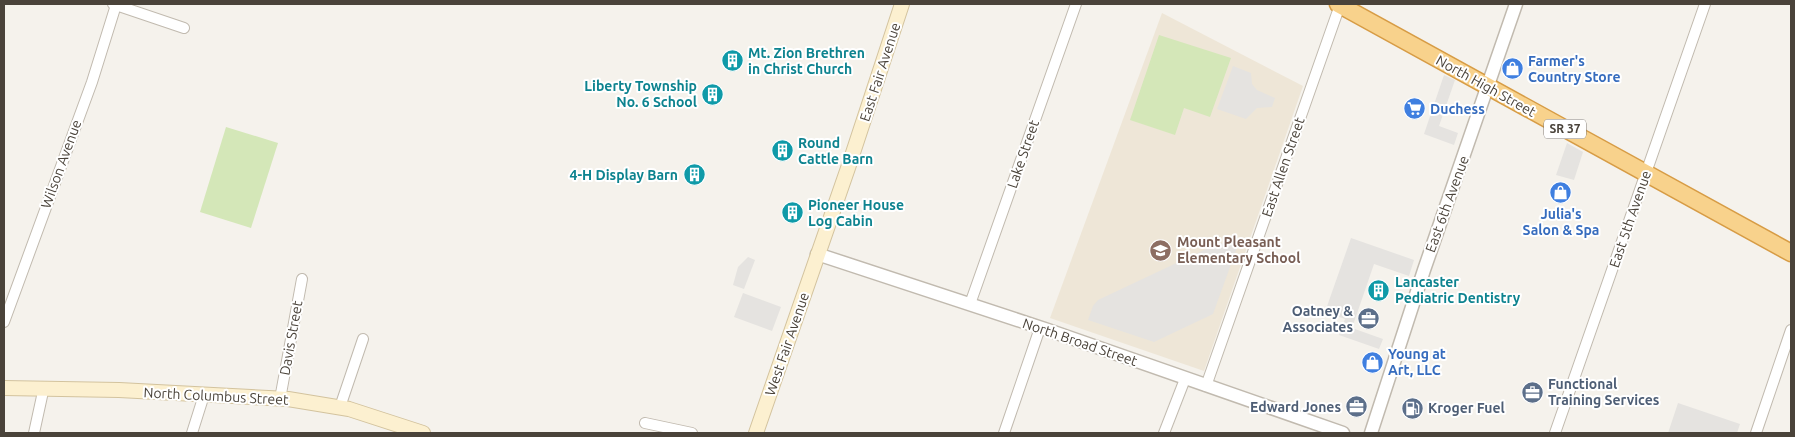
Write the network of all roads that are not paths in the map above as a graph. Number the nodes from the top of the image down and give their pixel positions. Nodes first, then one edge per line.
1 (115, 4) edge
2 (902, 4) edge
3 (1076, 4) edge
4 (1339, 4) edge
5 (1516, 4) edge
6 (1705, 4) edge
7 (184, 28) dead end
8 (1489, 87) junction
9 (1646, 174) junction
10 (1791, 253) edge
11 (818, 254) junction
12 (302, 278) dead end
13 (970, 304) junction
14 (4, 322) edge
15 (1040, 328) junction
16 (1791, 330) edge
17 (363, 340) dead end
18 (1185, 378) junction
19 (1206, 386) junction
20 (44, 387) junction
21 (4, 388) edge
22 (204, 395) junction
23 (280, 399) junction
24 (340, 408) junction
25 (645, 423) dead end
26 (34, 433) edge
27 (192, 433) edge
28 (423, 433) edge
29 (692, 433) edge
30 (756, 433) edge
31 (1004, 433) edge
32 (1164, 433) edge
33 (1342, 433) edge
34 (1372, 433) edge
35 (1555, 433) edge
36 (1756, 433) edge

1 - 7 street
1 - 14 street, Wilson Avenue
2 - 11 main road, East Fair Avenue
3 - 13 street, Lake Street
4 - 8 highway, North High Street / SR 37
4 - 19 street, East Allen Street
5 - 8 street, East 6th Avenue
6 - 9 street, East 5th Avenue
8 - 9 highway, North High Street / SR 37
8 - 34 street, East 6th Avenue
9 - 10 highway, North High Street / SR 37
9 - 35 street, East 5th Avenue
11 - 13 street, North Broad Street
11 - 30 main road, West Fair Avenue
12 - 23 street, Davis Street
13 - 15 street, North Broad Street
15 - 18 street, North Broad Street
15 - 31 street
16 - 36 street
17 - 24 street
18 - 19 street, North Broad Street
18 - 32 street
19 - 33 street, North Broad Street
20 - 21 main road, North Columbus Street
20 - 22 main road, North Columbus Street
20 - 26 street
22 - 23 main road, North Columbus Street
22 - 27 street
23 - 24 main road, North Columbus Street
24 - 28 main road, North Columbus Street
25 - 29 street

